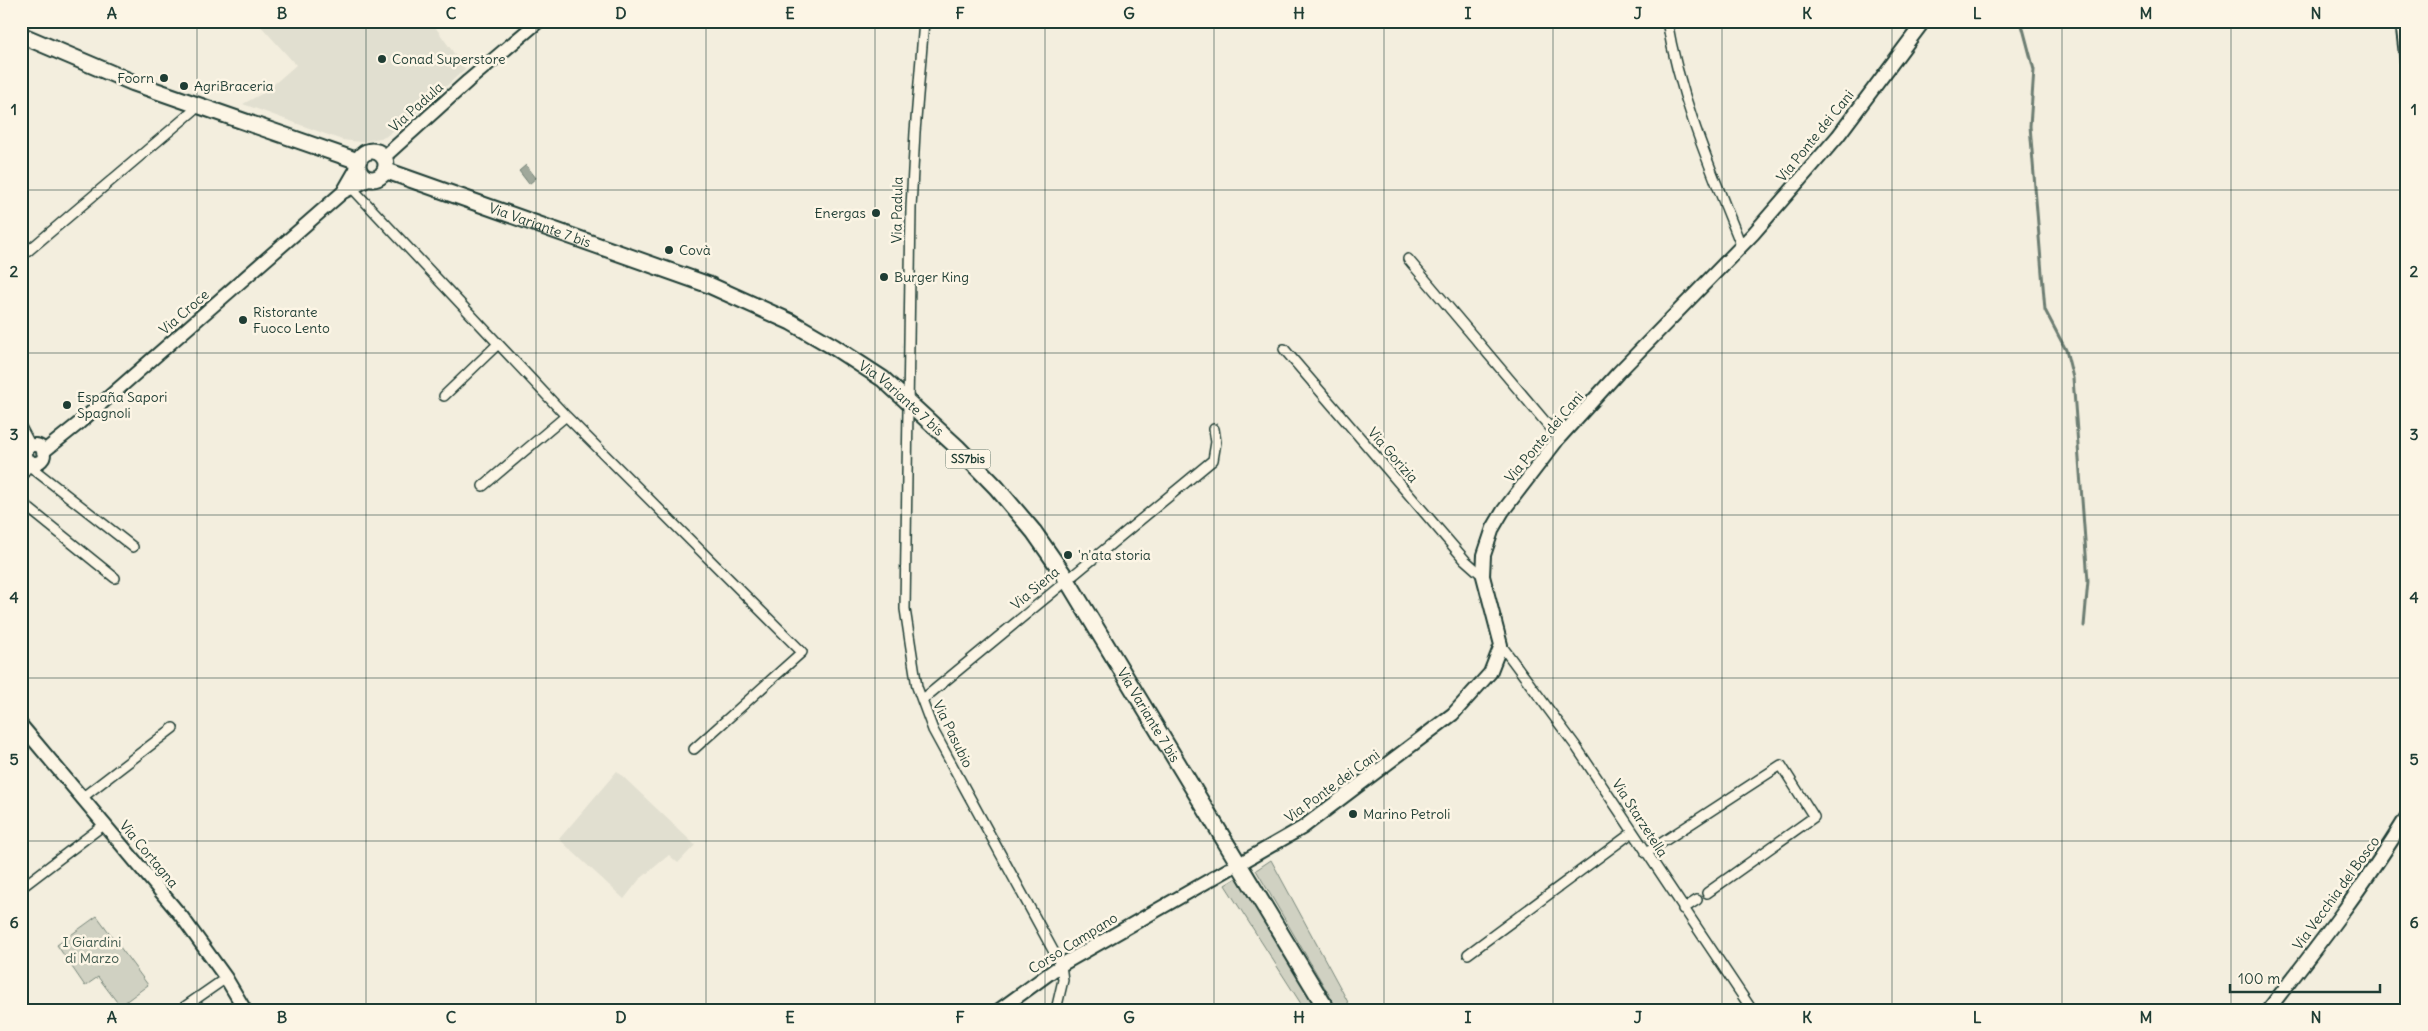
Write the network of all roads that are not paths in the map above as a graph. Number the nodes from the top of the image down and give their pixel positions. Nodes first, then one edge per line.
1 (538, 21) edge
2 (924, 21) edge
3 (1667, 21) edge
4 (1924, 21) edge
5 (2402, 21) edge
6 (21, 35) edge
7 (2407, 63) edge
8 (199, 106) junction
9 (358, 163) junction
10 (384, 164) junction
11 (370, 179) junction
12 (348, 190) junction
13 (1741, 245) junction
14 (21, 257) edge
15 (1408, 259) dead end
16 (498, 344) junction
17 (1284, 349) dead end
18 (444, 396) dead end
19 (907, 400) junction
20 (566, 416) junction
21 (21, 427) edge
22 (1214, 429) dead end
23 (1559, 438) junction
24 (31, 446) junction
25 (43, 452) junction
26 (26, 466) edge
27 (483, 486) dead end
28 (21, 502) edge
29 (133, 546) dead end
30 (1483, 576) junction
31 (115, 578) dead end
32 (1067, 579) junction
33 (1501, 645) junction
34 (922, 700) junction
35 (21, 725) edge
36 (173, 728) dead end
37 (694, 749) dead end
38 (83, 797) junction
39 (2407, 816) edge
40 (105, 824) junction
41 (1633, 832) junction
42 (1646, 853) junction
43 (1246, 860) dead end
44 (1229, 869) dead end
45 (21, 888) edge
46 (1707, 893) dead end
47 (1697, 900) dead end
48 (1683, 909) junction
49 (1468, 954) dead end
50 (1061, 965) junction
51 (226, 978) junction
52 (180, 1010) edge
53 (245, 1010) edge
54 (999, 1010) edge
55 (1056, 1010) edge
56 (1327, 1010) edge
57 (1752, 1010) edge
58 (2268, 1010) edge

1 - 10 street, Via Padula
2 - 19 street, Via Padula
3 - 13 street
4 - 13 street, Via Ponte dei Cani
5 - 7 street
6 - 8 main road
8 - 9 main road
8 - 14 street
9 - 10 main road
9 - 11 main road
9 - 12 street, Via Croce
10 - 11 main road
10 - 19 main road, Via Variante 7 bis / SS7bis
11 - 12 street, Via Croce
12 - 16 street
12 - 25 street, Via Croce
13 - 23 street, Via Ponte dei Cani
15 - 23 street
16 - 18 street
16 - 20 street
17 - 30 street, Via Gorizia
19 - 32 main road, Via Variante 7 bis / SS7bis
19 - 34 street, Via Pasubio
20 - 27 street
20 - 37 street
21 - 24 street
22 - 32 street, Via Siena
23 - 30 street, Via Ponte dei Cani
24 - 25 street
24 - 26 street
25 - 26 street, Via Croce
26 - 29 street
28 - 31 street
30 - 33 street, Via Ponte dei Cani
32 - 34 street, Via Siena
32 - 56 main road, Via Variante 7 bis / SS7bis
33 - 41 street, Via Starzetella
33 - 43 street, Via Ponte dei Cani
34 - 50 street, Via Pasubio
35 - 38 street, Via Cortagna
36 - 38 street
38 - 40 street, Via Cortagna
39 - 58 street, Via Vecchia del Bosco
40 - 45 street
40 - 51 street, Via Cortagna
41 - 42 street, Via Starzetella
41 - 49 street
42 - 46 street
42 - 48 street, Via Starzetella
44 - 50 street, Corso Campano
47 - 48 street
48 - 57 street, Via Starzetella
50 - 54 street, Corso Campano
50 - 55 street
51 - 52 street
51 - 53 street, Via Cortagna

